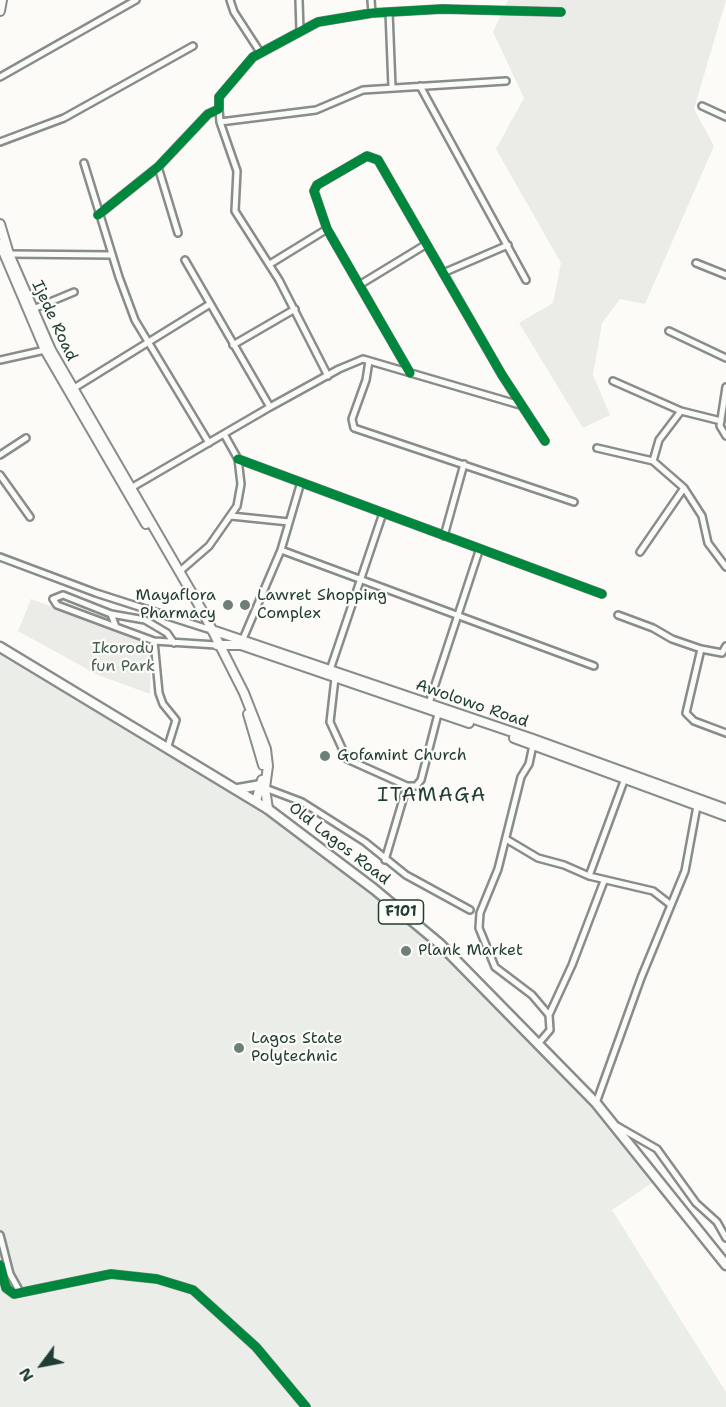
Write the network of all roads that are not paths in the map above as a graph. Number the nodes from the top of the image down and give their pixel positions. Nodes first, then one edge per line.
1 (2, 0) edge
2 (136, 0) edge
3 (230, 0) edge
4 (299, 0) edge
5 (371, 0) edge
6 (442, 0) edge
7 (442, 9) junction
8 (0, 11) edge
9 (388, 12) junction
10 (561, 12) dead end
11 (372, 13) junction
12 (300, 31) junction
13 (193, 46) dead end
14 (260, 52) junction
15 (0, 77) edge
16 (506, 81) dead end
17 (420, 86) junction
18 (392, 87) junction
19 (702, 106) dead end
20 (219, 109) junction
21 (726, 117) edge
22 (220, 122) junction
23 (0, 142) edge
24 (84, 164) dead end
25 (158, 167) junction
26 (98, 215) junction
27 (0, 224) edge
28 (327, 229) junction
29 (177, 233) dead end
30 (0, 244) edge
31 (425, 245) junction
32 (508, 245) junction
33 (112, 255) junction
34 (5, 259) edge
35 (185, 261) dead end
36 (270, 264) junction
37 (696, 264) dead end
38 (443, 273) junction
39 (726, 275) edge
40 (526, 280) dead end
41 (361, 284) junction
42 (74, 292) dead end
43 (210, 304) junction
44 (33, 309) junction
45 (295, 309) junction
46 (669, 331) dead end
47 (148, 340) junction
48 (232, 345) junction
49 (45, 350) junction
50 (726, 358) edge
51 (0, 360) edge
52 (369, 360) junction
53 (410, 373) junction
54 (328, 376) junction
55 (614, 381) dead end
56 (726, 387) edge
57 (72, 390) junction
58 (520, 405) junction
59 (270, 407) junction
60 (681, 411) junction
61 (721, 421) junction
62 (90, 425) junction
63 (224, 434) junction
64 (726, 436) edge
65 (26, 438) dead end
66 (545, 441) dead end
67 (209, 443) junction
68 (597, 448) dead end
69 (0, 455) edge
70 (238, 459) junction
71 (652, 461) junction
72 (464, 464) junction
73 (0, 475) edge
74 (301, 482) junction
75 (131, 488) junction
76 (684, 488) junction
77 (574, 502) dead end
78 (383, 513) junction
79 (231, 516) junction
80 (30, 517) dead end
81 (289, 522) junction
82 (444, 536) junction
83 (281, 550) junction
84 (480, 551) junction
85 (640, 552) dead end
86 (0, 557) edge
87 (726, 567) edge
88 (179, 572) junction
89 (361, 581) junction
90 (602, 594) dead end
91 (111, 614) junction
92 (618, 615) dead end
93 (459, 616) junction
94 (116, 627) junction
95 (210, 630) junction
96 (243, 639) junction
97 (154, 641) junction
98 (174, 643) junction
99 (218, 645) junction
100 (726, 646) edge
101 (0, 647) edge
102 (701, 649) junction
103 (594, 666) dead end
104 (330, 670) junction
105 (335, 678) junction
106 (429, 703) junction
107 (438, 714) junction
108 (726, 732) edge
109 (532, 745) junction
110 (168, 746) junction
111 (624, 781) junction
112 (407, 786) junction
113 (263, 787) junction
114 (238, 789) junction
115 (256, 801) junction
116 (697, 806) junction
117 (268, 809) junction
118 (726, 809) edge
119 (726, 816) edge
120 (506, 839) junction
121 (385, 860) junction
122 (589, 876) junction
123 (604, 881) junction
124 (671, 905) junction
125 (470, 910) dead end
126 (549, 1015) junction
127 (539, 1043) junction
128 (596, 1103) junction
129 (614, 1124) junction
130 (0, 1235) edge
131 (726, 1238) edge
132 (0, 1265) edge
133 (726, 1265) edge
134 (20, 1292) junction
135 (306, 1407) edge

1 - 8 main road
2 - 15 street
3 - 14 street
4 - 12 street
5 - 11 street
6 - 7 street
7 - 9 street
7 - 10 street
9 - 11 street
9 - 18 street
11 - 12 street
12 - 14 street
13 - 23 street
14 - 20 street
16 - 17 street
17 - 18 street
17 - 32 street
18 - 22 street
19 - 21 street
20 - 22 street
20 - 25 street
22 - 36 street
24 - 26 street
25 - 26 street
25 - 29 street
26 - 33 street
27 - 34 main road, Ijede Road
28 - 31 street
28 - 36 street
28 - 41 street
30 - 34 main road, Ijede Road
31 - 38 street
31 - 41 street
32 - 38 street
32 - 40 street
33 - 34 street
33 - 47 street
34 - 44 main road, Ijede Road
34 - 49 main road, Ijede Road
35 - 43 street
36 - 45 street
37 - 39 street
38 - 58 street
41 - 53 street
42 - 44 street
43 - 47 street
43 - 48 street
44 - 57 main road, Ijede Road
45 - 48 street
45 - 54 street
46 - 50 street
47 - 57 street
47 - 67 street
48 - 59 street
49 - 51 street
49 - 62 main road, Ijede Road
52 - 53 street
52 - 54 street
52 - 72 street
53 - 58 street
54 - 59 street
55 - 60 street
56 - 61 street
57 - 62 main road, Ijede Road
58 - 66 street
59 - 63 street
60 - 61 street
60 - 71 street
61 - 64 street
62 - 75 main road
62 - 95 main road
63 - 67 street
63 - 70 street
65 - 69 street
67 - 75 street
68 - 71 street
70 - 74 street
70 - 79 street
71 - 76 street
72 - 77 street
72 - 82 street
73 - 80 street
74 - 78 street
74 - 81 street
75 - 88 main road
76 - 85 street
76 - 87 street
78 - 82 street
78 - 89 street
79 - 81 street
79 - 88 street
81 - 83 street
82 - 84 street
83 - 89 street
83 - 96 street
84 - 90 street
84 - 93 street
86 - 95 street
88 - 95 main road
89 - 93 street
89 - 104 street
91 - 94 street
91 - 94 street
91 - 98 street
92 - 102 street
93 - 103 street
93 - 106 street
94 - 97 street
95 - 96 main road, Awolowo Road
95 - 99 main road
96 - 104 main road, Awolowo Road
97 - 98 street
97 - 110 street
98 - 99 street
99 - 105 main road, Awolowo Road
99 - 113 main road
100 - 102 street
101 - 110 main road, Old Lagos Road / F101
102 - 108 street
104 - 106 main road, Awolowo Road
105 - 107 main road, Awolowo Road
105 - 112 street
106 - 118 main road, Awolowo Road
107 - 109 main road, Awolowo Road
107 - 112 street
109 - 111 main road, Awolowo Road
109 - 120 street
110 - 114 main road, Old Lagos Road / F101
111 - 116 main road, Awolowo Road
111 - 122 street
112 - 121 street
113 - 114 main road
113 - 115 main road
113 - 117 main road
113 - 121 street
114 - 115 main road, Old Lagos Road / F101
115 - 117 main road, Old Lagos Road / F101
116 - 119 main road, Awolowo Road
116 - 124 street
117 - 127 main road, Old Lagos Road / F101
120 - 122 street
120 - 126 street
121 - 125 street
122 - 123 street
123 - 124 street
123 - 126 street
124 - 128 street
126 - 127 street
127 - 128 main road, Old Lagos Road / F101
128 - 129 main road, Old Lagos Road / F101
129 - 131 street
129 - 133 main road, Old Lagos Road / F101
130 - 134 street
132 - 134 street
134 - 135 street

